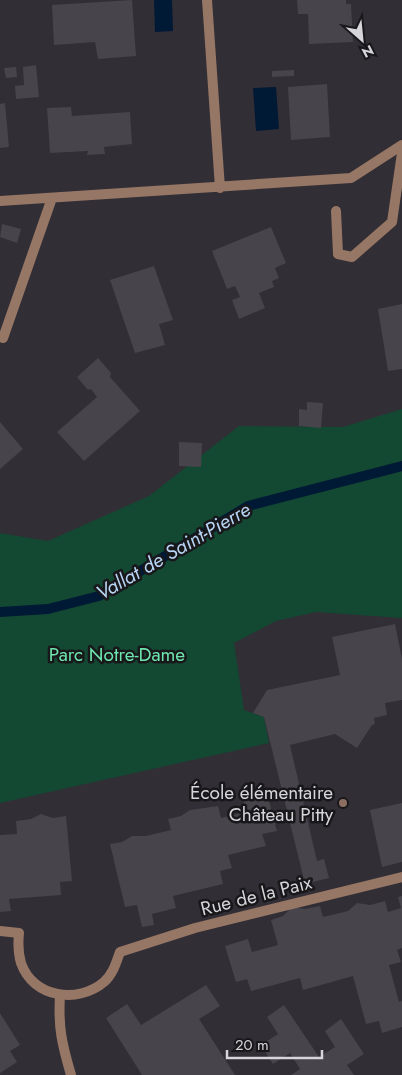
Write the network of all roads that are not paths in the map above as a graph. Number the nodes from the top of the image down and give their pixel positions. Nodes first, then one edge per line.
1 (207, 0) edge
2 (402, 145) edge
3 (402, 153) edge
4 (220, 188) junction
5 (52, 198) junction
6 (0, 201) edge
7 (336, 211) dead end
8 (3, 338) dead end
9 (402, 877) edge
10 (0, 931) edge
11 (60, 995) junction
12 (71, 1075) edge

1 - 4 street
2 - 4 street
3 - 7 street
4 - 5 street
5 - 6 street
5 - 8 street
9 - 11 street, Rue de la Paix
10 - 11 street
11 - 12 street

